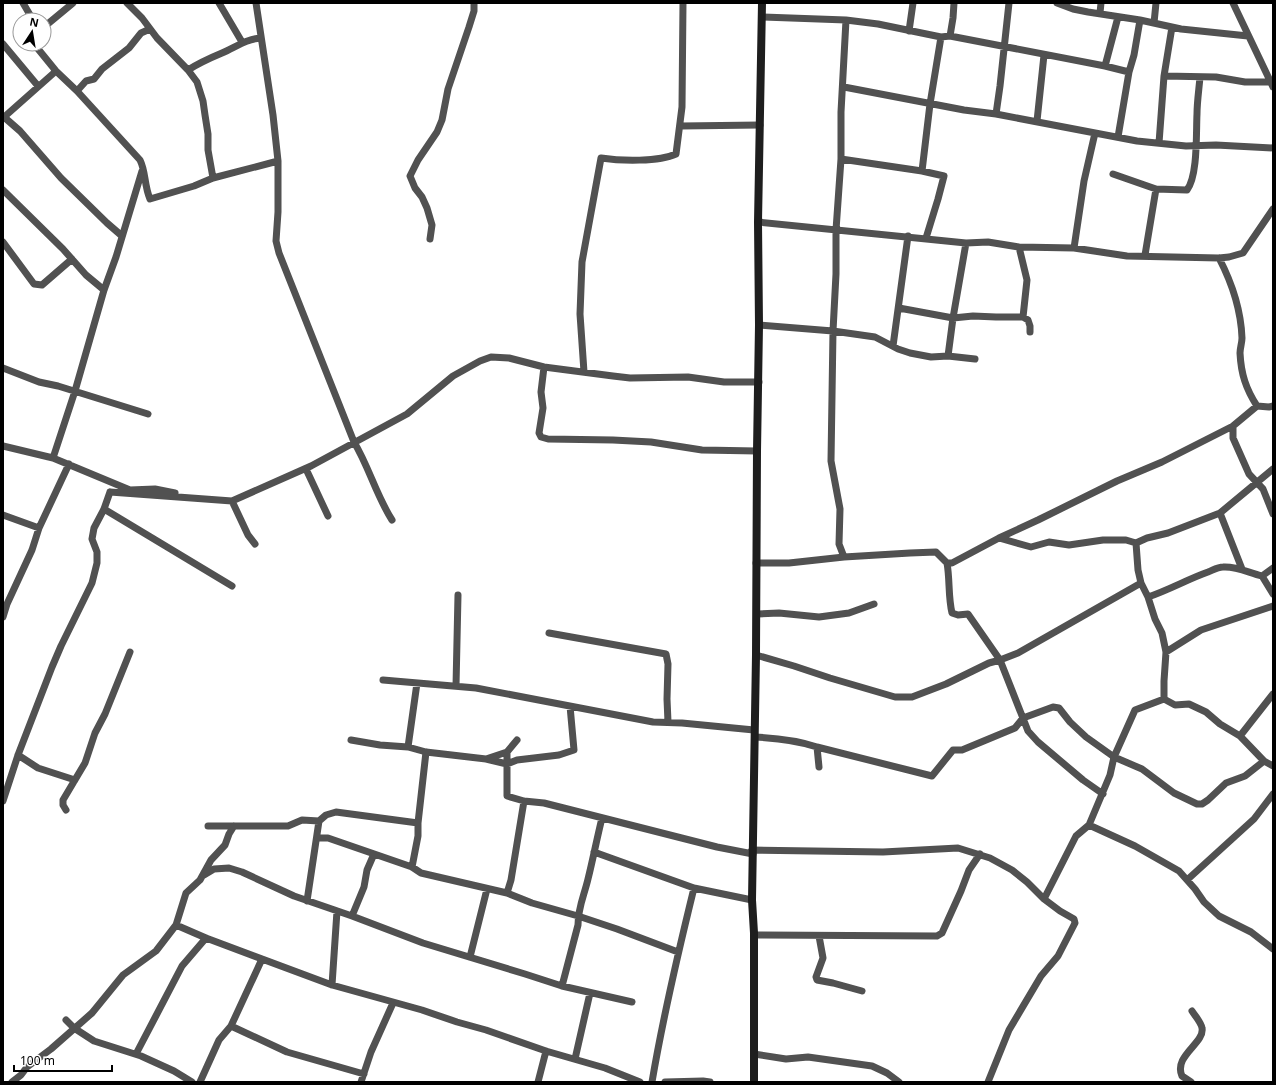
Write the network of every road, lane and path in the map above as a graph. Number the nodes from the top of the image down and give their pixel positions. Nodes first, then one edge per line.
1 (23, 3) edge
2 (73, 3) edge
3 (127, 3) edge
4 (219, 3) edge
5 (256, 3) edge
6 (474, 3) edge
7 (682, 3) edge
8 (762, 3) edge
9 (913, 3) edge
10 (954, 3) edge
11 (1009, 3) edge
12 (1101, 3) edge
13 (1156, 3) edge
14 (1233, 3) edge
15 (1061, 4) edge
16 (28, 12) edge
17 (1100, 13) junction
18 (762, 17) junction
19 (1118, 17) junction
20 (846, 20) junction
21 (1140, 20) junction
22 (52, 21) edge
23 (1154, 23) junction
24 (1172, 27) junction
25 (150, 29) junction
26 (908, 31) junction
27 (950, 36) junction
28 (1248, 36) junction
29 (941, 37) junction
30 (261, 38) junction
31 (242, 42) junction
32 (3, 44) edge
33 (1005, 46) junction
34 (41, 52) edge
35 (1044, 54) junction
36 (1105, 66) junction
37 (188, 70) junction
38 (56, 71) junction
39 (1129, 72) junction
40 (1164, 76) junction
41 (1200, 77) junction
42 (1271, 85) edge
43 (38, 86) junction
44 (844, 87) junction
45 (77, 91) junction
46 (930, 104) junction
47 (996, 114) junction
48 (3, 118) edge
49 (1037, 121) junction
50 (760, 125) junction
51 (681, 126) junction
52 (1095, 133) junction
53 (1118, 137) junction
54 (1159, 143) junction
55 (1196, 146) junction
56 (1273, 148) edge
57 (840, 159) junction
58 (278, 161) junction
59 (144, 167) junction
60 (922, 171) junction
61 (1113, 174) dead end
62 (213, 178) junction
63 (1156, 189) junction
64 (3, 190) edge
65 (1273, 209) edge
66 (758, 222) junction
67 (836, 230) junction
68 (122, 236) junction
69 (908, 236) junction
70 (926, 238) junction
71 (430, 239) dead end
72 (3, 242) edge
73 (966, 243) junction
74 (1019, 247) junction
75 (1074, 248) junction
76 (1145, 255) junction
77 (1219, 258) junction
78 (72, 260) junction
79 (104, 290) junction
80 (899, 308) junction
81 (1023, 317) junction
82 (953, 318) junction
83 (759, 325) junction
84 (833, 331) junction
85 (1030, 332) dead end
86 (893, 346) junction
87 (948, 356) junction
88 (975, 359) dead end
89 (544, 367) junction
90 (3, 368) edge
91 (584, 372) junction
92 (759, 382) junction
93 (75, 392) junction
94 (1257, 406) junction
95 (1273, 406) edge
96 (148, 414) dead end
97 (1233, 426) junction
98 (354, 442) junction
99 (3, 446) edge
100 (757, 451) junction
101 (53, 458) junction
102 (69, 464) junction
103 (306, 469) junction
104 (1273, 469) edge
105 (1256, 483) junction
106 (110, 492) junction
107 (232, 501) junction
108 (104, 509) junction
109 (1220, 513) junction
110 (1273, 514) edge
111 (3, 515) edge
112 (328, 516) dead end
113 (392, 520) dead end
114 (39, 528) junction
115 (999, 538) junction
116 (1136, 543) junction
117 (255, 544) dead end
118 (844, 557) junction
119 (756, 563) junction
120 (947, 563) junction
121 (1273, 568) edge
122 (1242, 569) junction
123 (1262, 576) junction
124 (1141, 583) junction
125 (232, 586) dead end
126 (1273, 594) edge
127 (458, 595) dead end
128 (1148, 597) junction
129 (874, 604) dead end
130 (1273, 606) edge
131 (757, 614) junction
132 (3, 617) edge
133 (549, 633) dead end
134 (130, 652) dead end
135 (1166, 652) junction
136 (756, 655) junction
137 (1000, 660) junction
138 (383, 680) dead end
139 (417, 683) junction
140 (456, 686) junction
141 (1273, 694) edge
142 (1164, 699) junction
143 (570, 706) junction
144 (1023, 718) junction
145 (668, 722) junction
146 (755, 733) junction
147 (1240, 736) junction
148 (351, 740) dead end
149 (517, 740) dead end
150 (408, 747) junction
151 (817, 747) junction
152 (426, 752) junction
153 (507, 752) junction
154 (18, 755) junction
155 (1114, 757) junction
156 (486, 759) junction
157 (1264, 761) junction
158 (507, 764) junction
159 (1273, 766) edge
160 (819, 767) dead end
161 (75, 780) junction
162 (1102, 794) junction
163 (1273, 794) edge
164 (524, 800) junction
165 (3, 801) edge
166 (66, 810) dead end
167 (602, 818) junction
168 (319, 821) junction
169 (418, 823) junction
170 (1089, 825) junction
171 (208, 826) dead end
172 (234, 826) junction
173 (317, 838) junction
174 (594, 852) junction
175 (753, 852) junction
176 (374, 854) junction
177 (980, 854) junction
178 (412, 867) junction
179 (204, 875) junction
180 (1187, 880) junction
181 (694, 888) junction
182 (487, 889) junction
183 (507, 893) junction
184 (1044, 899) junction
185 (752, 900) junction
186 (307, 901) junction
187 (337, 911) junction
188 (352, 916) junction
189 (578, 916) junction
190 (176, 925) junction
191 (754, 935) junction
192 (819, 936) junction
193 (206, 938) junction
194 (1273, 949) edge
195 (678, 952) junction
196 (470, 957) junction
197 (262, 959) junction
198 (332, 985) junction
199 (562, 986) junction
200 (862, 991) dead end
201 (590, 993) junction
202 (632, 1002) dead end
203 (393, 1003) junction
204 (1192, 1012) dead end
205 (66, 1020) dead end
206 (231, 1026) junction
207 (74, 1028) junction
208 (546, 1051) junction
209 (136, 1054) junction
210 (754, 1054) junction
211 (575, 1059) junction
212 (364, 1074) junction
213 (1185, 1081) edge
214 (12, 1082) edge
215 (192, 1082) edge
216 (200, 1082) edge
217 (361, 1082) edge
218 (538, 1082) edge
219 (640, 1082) edge
220 (652, 1082) edge
221 (665, 1082) edge
222 (710, 1082) edge
223 (754, 1082) edge
224 (899, 1082) edge
225 (988, 1082) edge

1 - 16 street
2 - 22 street
3 - 25 street
4 - 31 street
5 - 30 street
6 - 71 street
7 - 51 street
8 - 18 main road
9 - 26 street
10 - 27 street
11 - 33 street
12 - 17 street
13 - 23 street
14 - 28 street
15 - 17 street
17 - 19 street
18 - 20 street
18 - 50 main road
19 - 21 street
19 - 36 street
20 - 26 street
20 - 44 street
21 - 23 street
21 - 39 street
23 - 24 street
24 - 28 street
24 - 40 street
25 - 37 street
25 - 45 street
26 - 29 street
27 - 29 street
27 - 33 street
28 - 42 street
29 - 46 street
30 - 31 street
30 - 58 street
31 - 37 street
32 - 43 street
33 - 35 street
33 - 47 street
34 - 38 street
35 - 36 street
35 - 49 street
36 - 39 street
37 - 62 street
38 - 43 street
38 - 45 street
39 - 53 street
40 - 41 street
40 - 54 street
41 - 42 street
41 - 55 street
43 - 48 street
44 - 46 street
44 - 57 street
45 - 59 street
46 - 47 street
46 - 60 street
47 - 49 street
48 - 68 street
49 - 52 street
50 - 51 street
50 - 66 main road
51 - 91 street
52 - 53 street
52 - 75 street
53 - 54 street
54 - 55 street
55 - 56 street
55 - 63 street
57 - 60 street
57 - 67 street
58 - 62 street
58 - 98 street
59 - 62 street
59 - 68 street
60 - 70 street
61 - 63 street
63 - 76 street
64 - 78 street
65 - 77 street
66 - 67 street
66 - 83 main road
67 - 69 street
67 - 84 street
68 - 79 street
69 - 70 street
69 - 80 street
70 - 73 street
72 - 78 street
73 - 74 street
73 - 82 street
74 - 75 street
74 - 81 street
75 - 76 street
76 - 77 street
77 - 94 street
78 - 79 street
79 - 93 street
80 - 82 street
80 - 86 street
81 - 82 street
81 - 85 street
82 - 87 street
83 - 84 street
83 - 92 main road
84 - 86 street
84 - 118 street
86 - 87 street
87 - 88 street
89 - 91 street
89 - 98 street
89 - 100 street
90 - 93 street
91 - 92 street
92 - 100 main road
93 - 96 street
93 - 101 street
94 - 95 street
94 - 97 street
97 - 105 street
97 - 115 street
98 - 103 street
98 - 113 street
99 - 101 street
100 - 119 main road
101 - 102 street
102 - 106 street
102 - 114 street
103 - 107 street
103 - 112 street
104 - 105 street
105 - 109 street
105 - 110 street
106 - 107 street
106 - 108 street
107 - 117 street
108 - 125 street
108 - 154 street
109 - 116 street
109 - 122 street
111 - 114 street
114 - 132 street
115 - 116 street
115 - 120 street
116 - 124 street
118 - 119 street
118 - 120 street
119 - 131 main road
120 - 137 street
121 - 123 street
122 - 123 street
122 - 128 street
123 - 126 street
124 - 128 street
124 - 137 street
127 - 140 street
128 - 135 street
129 - 131 street
130 - 135 street
131 - 136 main road
133 - 145 street
134 - 161 street
135 - 142 street
136 - 137 street
136 - 146 main road
137 - 144 street
138 - 139 street
139 - 140 street
139 - 150 street
140 - 143 street
141 - 147 street
142 - 147 street
142 - 155 street
143 - 145 street
143 - 158 street
144 - 151 street
144 - 155 street
144 - 162 street
145 - 146 street
146 - 151 street
146 - 175 main road
147 - 157 street
148 - 150 street
149 - 153 street
150 - 152 street
151 - 160 street
152 - 156 street
152 - 169 street
153 - 156 street
153 - 158 street
154 - 161 street
154 - 165 street
155 - 157 street
155 - 162 street
156 - 158 street
157 - 159 street
158 - 164 street
161 - 166 street
162 - 170 street
163 - 180 street
164 - 167 street
164 - 183 street
167 - 174 street
167 - 175 street
168 - 169 street
168 - 172 street
168 - 173 street
169 - 178 street
170 - 180 street
170 - 184 street
171 - 172 street
172 - 179 street
173 - 176 street
173 - 186 street
174 - 181 street
174 - 189 street
175 - 177 street
175 - 185 main road
176 - 178 street
176 - 188 street
177 - 184 street
177 - 192 street
178 - 182 street
179 - 186 street
179 - 190 street
180 - 194 street
181 - 185 street
181 - 195 street
182 - 183 street
182 - 196 street
183 - 189 street
184 - 225 street
185 - 191 main road
186 - 187 street
187 - 188 street
187 - 198 street
188 - 196 street
189 - 195 street
189 - 199 street
190 - 193 street
190 - 207 street
191 - 192 street
191 - 210 main road
192 - 200 street
193 - 197 street
193 - 209 street
195 - 220 street
196 - 199 street
197 - 198 street
197 - 206 street
198 - 203 street
199 - 201 street
201 - 202 street
201 - 211 street
203 - 208 street
203 - 212 street
204 - 213 street
205 - 207 street
206 - 212 street
206 - 216 street
207 - 209 street
207 - 214 street
208 - 211 street
208 - 218 street
209 - 215 street
210 - 223 main road
210 - 224 street
211 - 219 street
212 - 217 street
221 - 222 street

